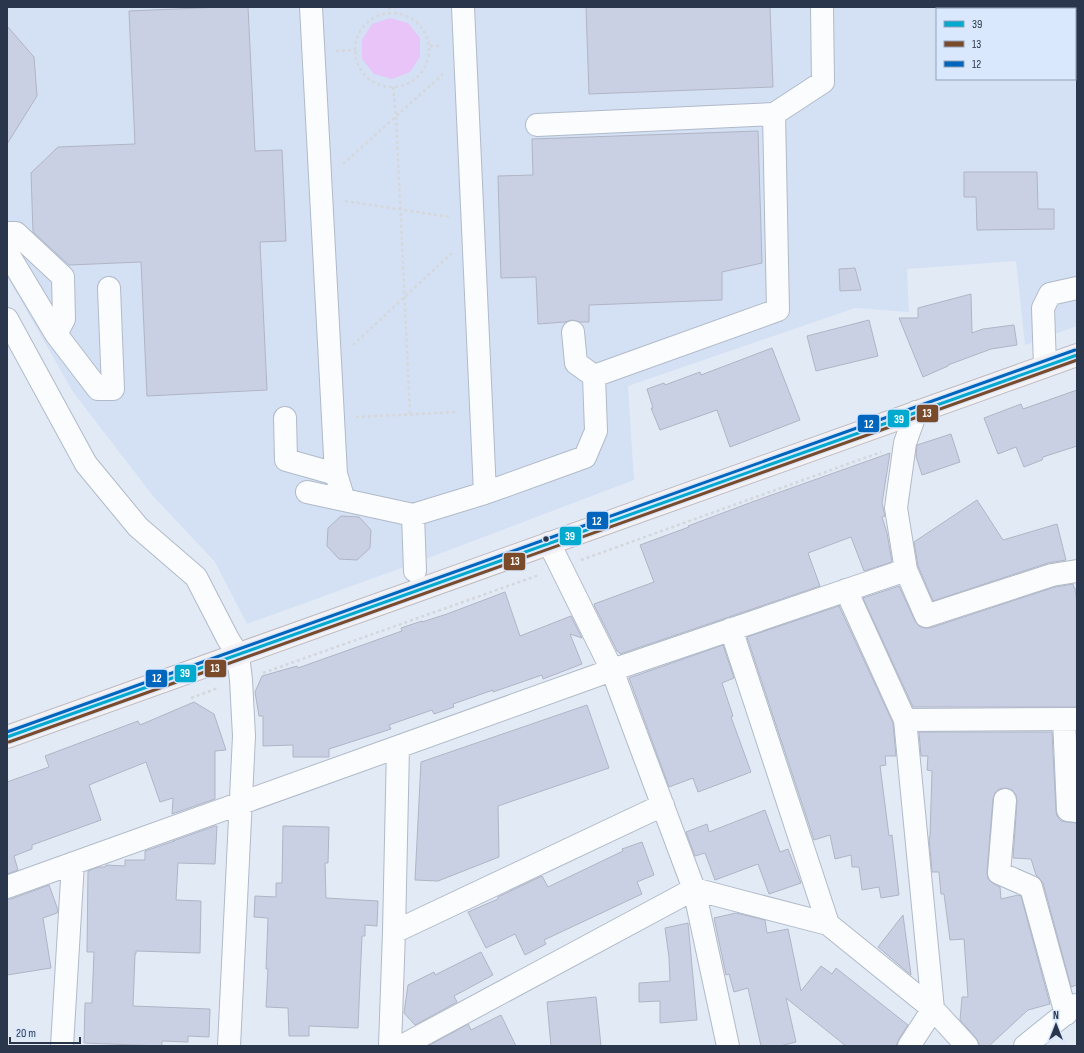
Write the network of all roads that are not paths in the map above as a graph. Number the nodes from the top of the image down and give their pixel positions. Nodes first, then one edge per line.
1 (311, 7) edge
2 (463, 7) edge
3 (822, 7) edge
4 (774, 114) junction
5 (537, 125) dead end
6 (7, 233) edge
7 (7, 252) edge
8 (109, 288) dead end
9 (1077, 288) edge
10 (7, 319) edge
11 (573, 332) dead end
12 (56, 334) junction
13 (1077, 355) edge
14 (1045, 366) junction
15 (594, 376) junction
16 (916, 412) junction
17 (285, 418) dead end
18 (336, 474) junction
19 (307, 492) dead end
20 (485, 493) junction
21 (344, 500) junction
22 (413, 515) junction
23 (550, 543) junction
24 (906, 570) junction
25 (415, 571) dead end
26 (1077, 572) edge
27 (846, 590) junction
28 (731, 629) junction
29 (238, 655) junction
30 (612, 670) junction
31 (1070, 719) edge
32 (905, 720) junction
33 (7, 737) edge
34 (398, 747) junction
35 (1005, 800) dead end
36 (241, 803) junction
37 (663, 805) junction
38 (1077, 810) edge
39 (73, 863) junction
40 (7, 886) edge
41 (694, 888) junction
42 (828, 924) junction
43 (394, 932) junction
44 (933, 1009) junction
45 (1071, 1009) edge
46 (62, 1046) edge
47 (228, 1046) edge
48 (390, 1046) edge
49 (402, 1046) edge
50 (728, 1046) edge
51 (909, 1046) edge
52 (967, 1046) edge
53 (1025, 1046) edge

1 - 18 street
2 - 20 street
3 - 4 street
4 - 5 street
4 - 15 street
6 - 12 street
7 - 12 street
8 - 12 street
9 - 14 street
10 - 29 street
11 - 15 street
13 - 14 main road
14 - 16 main road
15 - 20 street
16 - 23 main road
16 - 24 street
17 - 18 street
18 - 21 street
19 - 21 street
20 - 22 street
21 - 22 street
22 - 25 street
23 - 29 main road
23 - 30 street
24 - 26 street
24 - 27 street
27 - 28 street
27 - 32 street
28 - 30 street
28 - 42 street
29 - 33 main road
29 - 36 street
30 - 34 street
30 - 37 street
31 - 32 street
31 - 38 street
32 - 44 street
34 - 36 street
34 - 43 street
35 - 45 street
36 - 39 street
36 - 47 street
37 - 41 street
37 - 43 street
39 - 40 street
39 - 46 street
41 - 42 street
41 - 49 street
41 - 50 street
42 - 44 street
43 - 48 street
44 - 51 street
44 - 52 street
45 - 53 street

